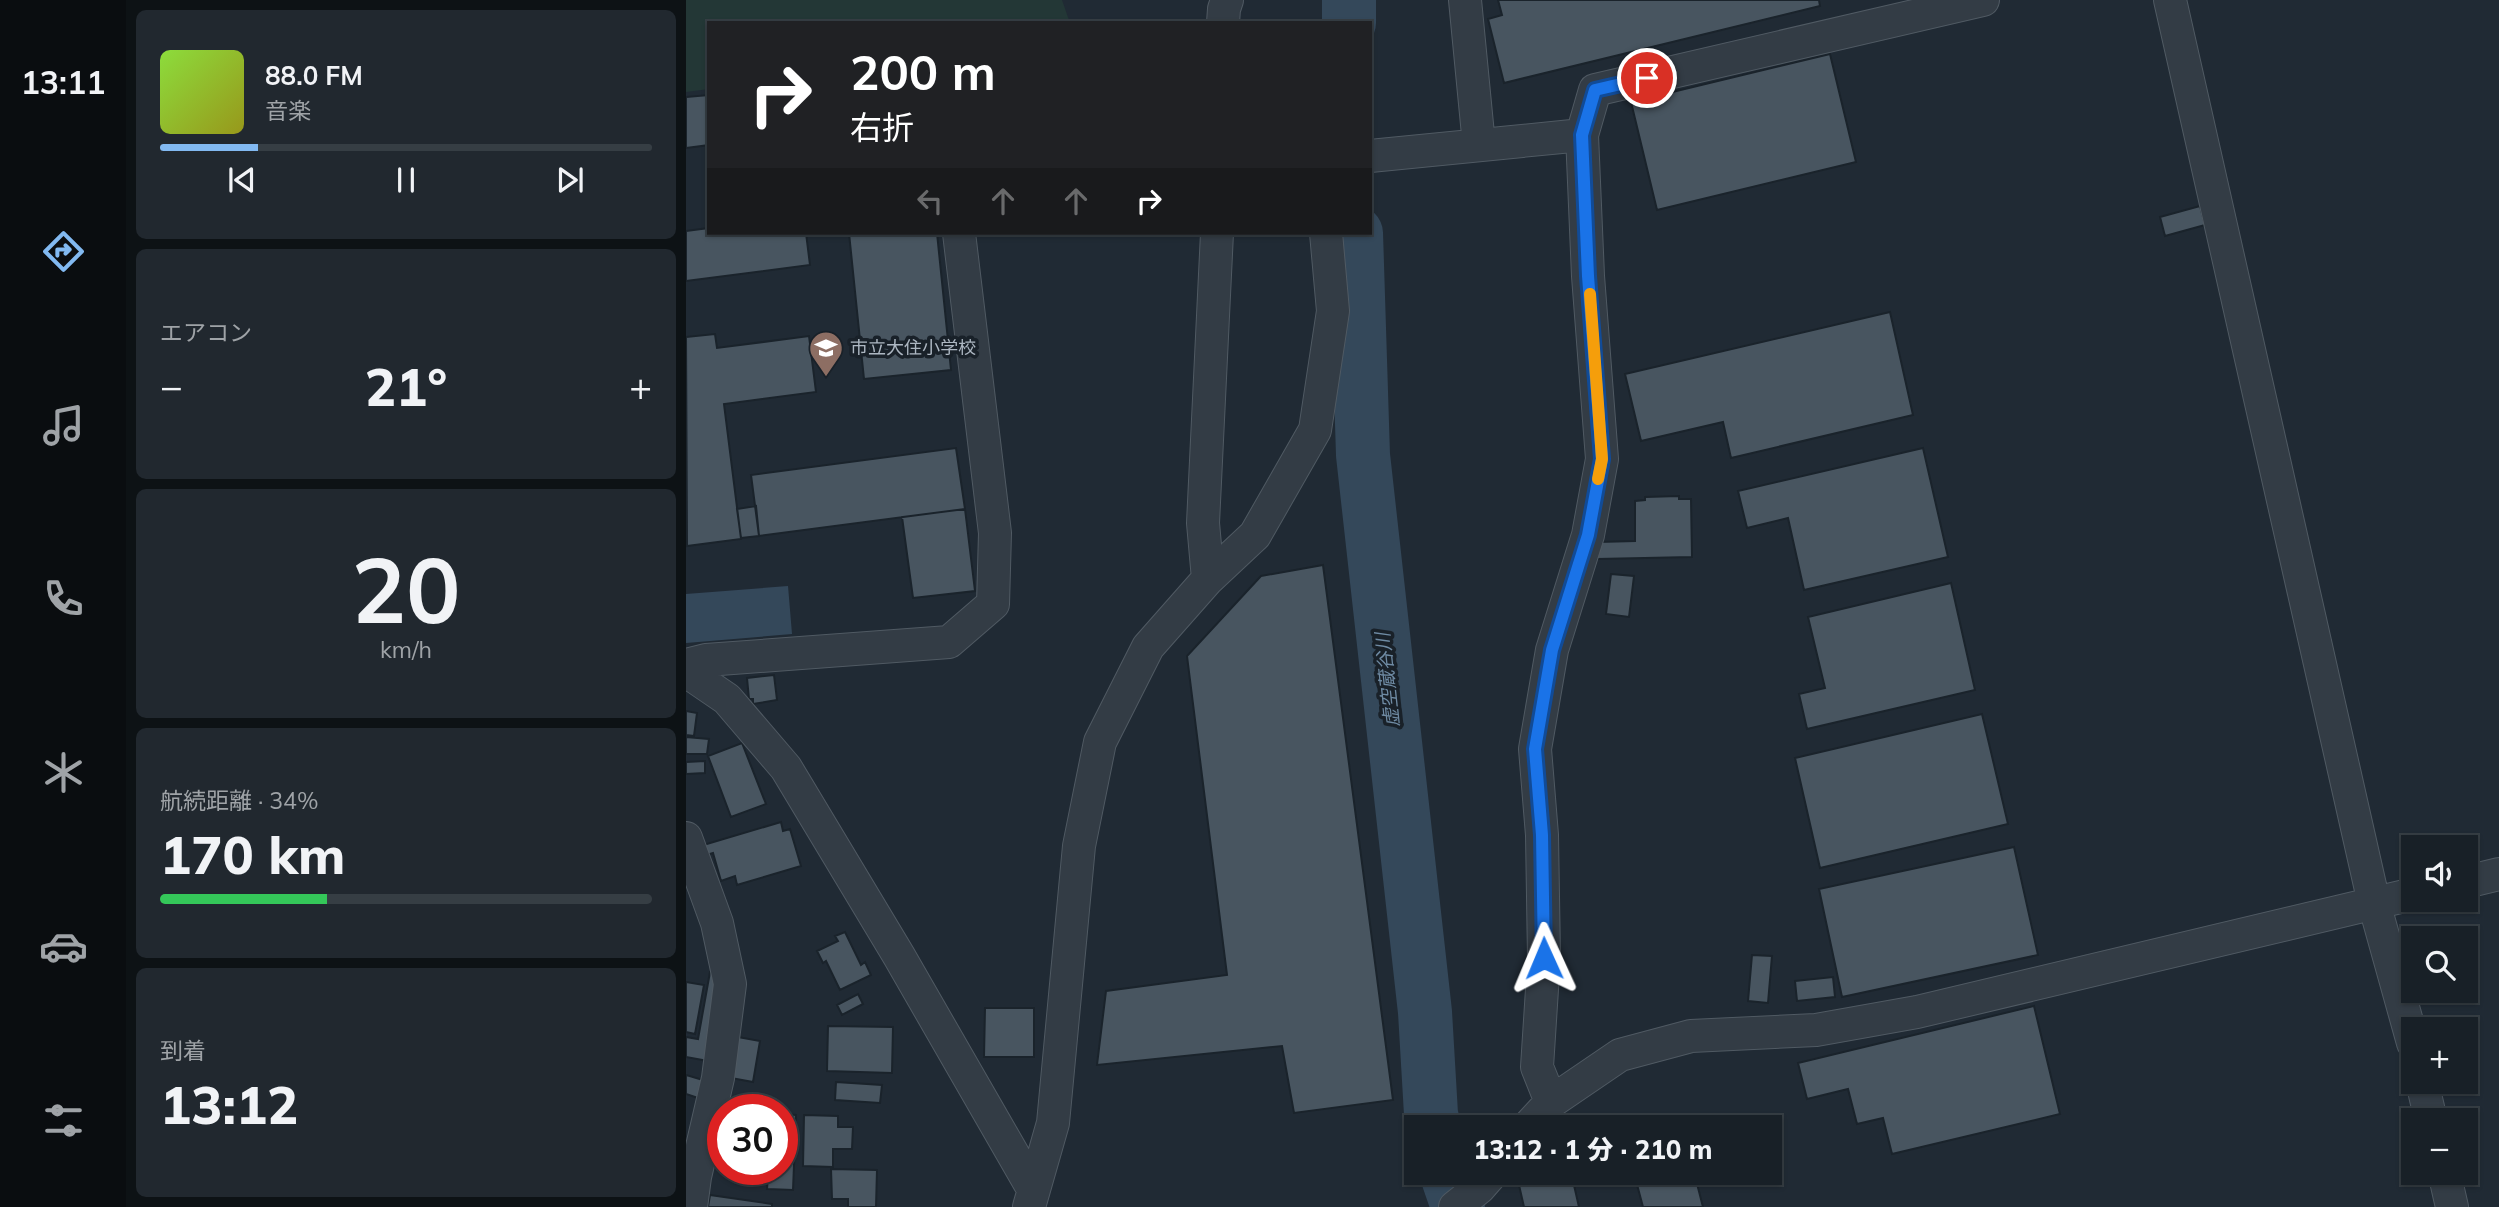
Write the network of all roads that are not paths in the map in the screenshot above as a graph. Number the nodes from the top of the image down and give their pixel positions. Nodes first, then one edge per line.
1 (1465, 0) edge
2 (1983, 0) edge
3 (2170, 0) edge
4 (1582, 135) junction
5 (1479, 145) junction
6 (1372, 156) edge
7 (959, 235) edge
8 (1217, 235) edge
9 (1326, 235) edge
10 (1208, 579) junction
11 (686, 665) edge
12 (686, 671) edge
13 (686, 838) edge
14 (2499, 874) edge
15 (2478, 879) edge
16 (2401, 896) edge
17 (2374, 902) junction
18 (2406, 1017) edge
19 (1550, 1102) junction
20 (1539, 1115) edge
21 (2447, 1185) edge
22 (1031, 1198) edge
23 (691, 1207) edge
24 (2452, 1207) edge

1 - 5 street
2 - 4 street
3 - 17 street
4 - 5 street
4 - 19 street
5 - 6 street
7 - 11 street
8 - 10 street
9 - 10 street
10 - 22 street
12 - 22 street
13 - 23 street
14 - 15 street
16 - 17 street
17 - 18 street
17 - 19 street
19 - 20 street
21 - 24 street

